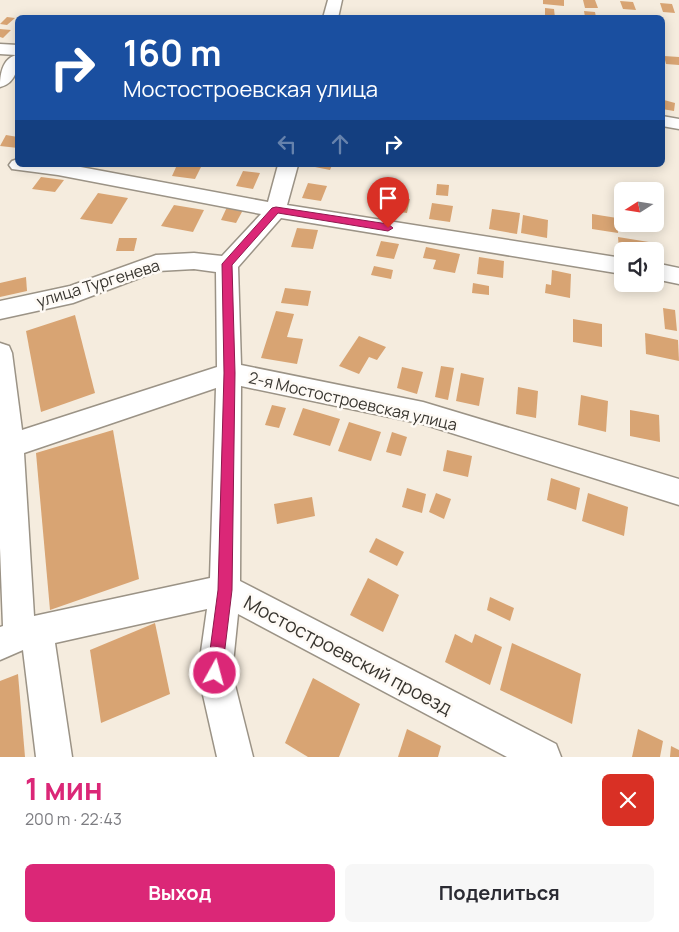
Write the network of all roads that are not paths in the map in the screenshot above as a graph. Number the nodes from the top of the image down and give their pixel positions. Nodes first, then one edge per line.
1 (335, 0) edge
2 (331, 15) edge
3 (0, 49) edge
4 (15, 50) edge
5 (15, 63) edge
6 (0, 82) edge
7 (665, 122) edge
8 (679, 124) edge
9 (0, 163) edge
10 (15, 165) edge
11 (38, 167) edge
12 (287, 167) edge
13 (276, 210) junction
14 (227, 264) junction
15 (614, 265) edge
16 (664, 274) edge
17 (679, 276) edge
18 (0, 310) edge
19 (0, 353) edge
20 (230, 373) junction
21 (5, 447) edge
22 (679, 492) edge
23 (225, 590) junction
24 (18, 637) edge
25 (54, 757) edge
26 (235, 757) edge
27 (543, 757) edge

1 - 2 street
3 - 4 street
5 - 6 street
7 - 8 street
9 - 10 street
11 - 13 street
12 - 13 street
13 - 14 street
13 - 15 street
14 - 18 street, улица Тургенева
14 - 20 street
16 - 17 street
19 - 21 street
20 - 21 street, 2-я Мостостроевская улица
20 - 22 street, 2-я Мостостроевская улица
20 - 23 street
21 - 24 street
23 - 24 street, Мостостроевский проезд
23 - 26 street
23 - 27 street, Мостостроевский проезд
24 - 25 street

